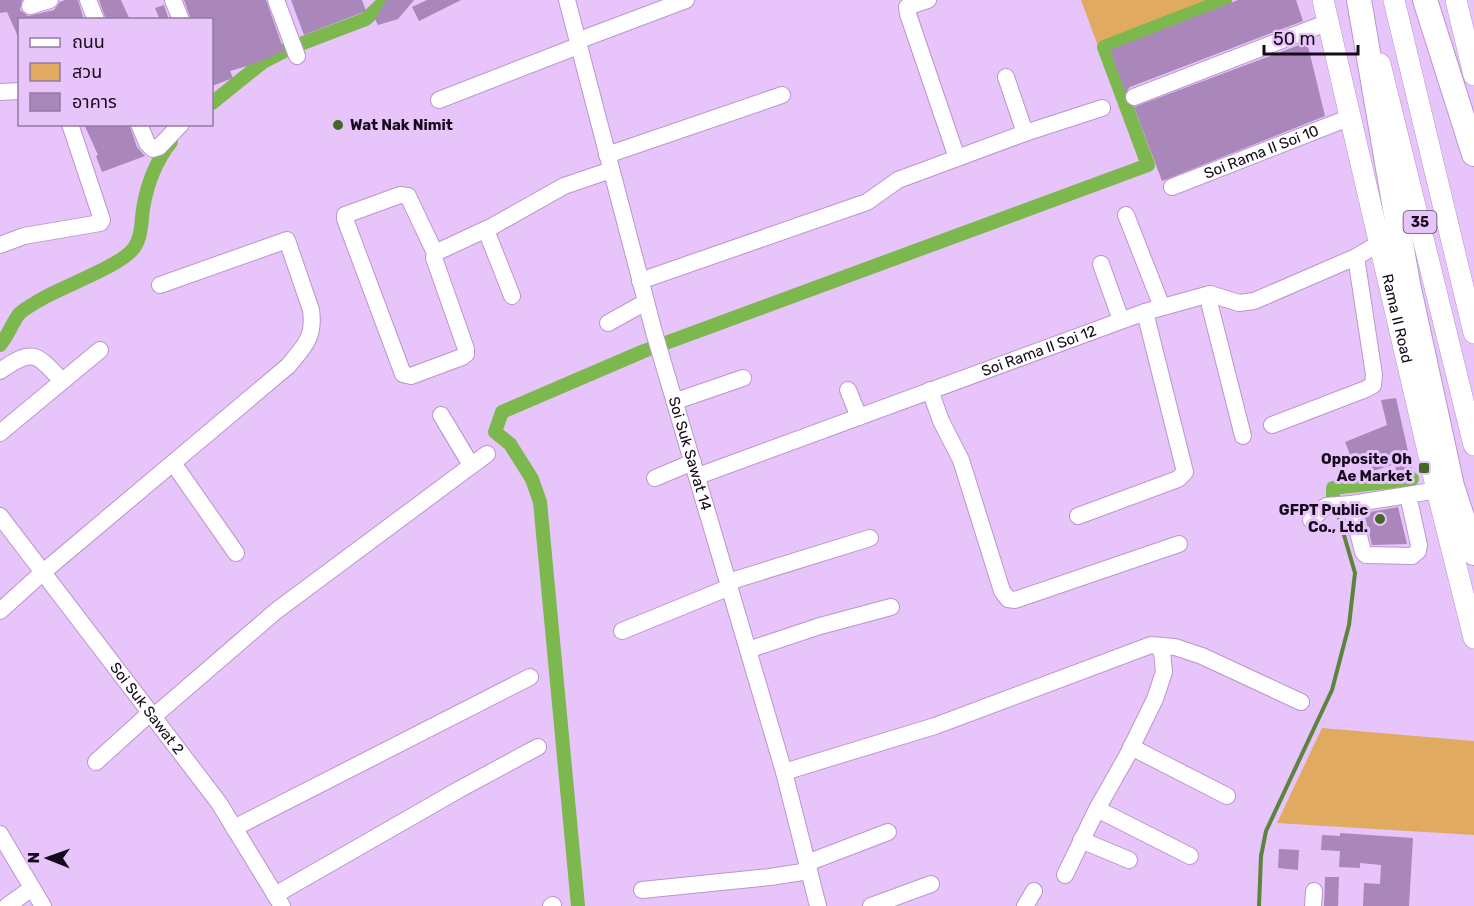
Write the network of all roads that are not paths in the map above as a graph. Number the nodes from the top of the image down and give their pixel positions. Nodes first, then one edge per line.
1 (50, 0) edge
2 (88, 0) edge
3 (173, 0) edge
4 (276, 0) edge
5 (567, 0) edge
6 (686, 0) edge
7 (928, 0) edge
8 (1323, 0) edge
9 (1359, 0) edge
10 (1364, 0) edge
11 (1394, 0) edge
12 (1425, 0) edge
13 (1440, 0) edge
14 (1456, 0) edge
15 (906, 3) edge
16 (31, 8) edge
17 (95, 18) edge
18 (180, 18) edge
19 (1329, 22) junction
20 (578, 44) junction
21 (296, 50) dead end
22 (1473, 62) edge
23 (1006, 77) dead end
24 (0, 92) edge
25 (18, 92) edge
26 (782, 95) dead end
27 (1134, 97) dead end
28 (439, 100) dead end
29 (1102, 108) dead end
30 (1351, 117) junction
31 (71, 126) edge
32 (140, 126) edge
33 (179, 126) edge
34 (1025, 133) junction
35 (1474, 136) edge
36 (1474, 154) edge
37 (957, 158) junction
38 (609, 162) junction
39 (1172, 187) dead end
40 (1126, 215) dead end
41 (486, 230) junction
42 (1380, 243) junction
43 (0, 245) edge
44 (435, 253) junction
45 (1356, 257) junction
46 (1101, 264) dead end
47 (640, 280) junction
48 (160, 285) dead end
49 (1210, 294) junction
50 (512, 296) dead end
51 (646, 302) junction
52 (1162, 307) junction
53 (1145, 312) junction
54 (1121, 320) junction
55 (608, 323) dead end
56 (1474, 333) edge
57 (100, 350) dead end
58 (0, 371) edge
59 (743, 378) dead end
60 (62, 381) junction
61 (848, 390) dead end
62 (930, 390) junction
63 (676, 401) junction
64 (441, 415) dead end
65 (859, 417) junction
66 (1272, 426) dead end
67 (0, 432) edge
68 (1243, 436) dead end
69 (1474, 445) edge
70 (487, 454) dead end
71 (173, 463) junction
72 (471, 465) junction
73 (695, 469) junction
74 (656, 478) dead end
75 (1437, 490) junction
76 (1408, 495) junction
77 (1348, 504) junction
78 (0, 516) edge
79 (1078, 516) dead end
80 (1311, 519) dead end
81 (870, 538) dead end
82 (1179, 544) dead end
83 (236, 553) dead end
84 (1474, 553) edge
85 (42, 573) junction
86 (729, 584) junction
87 (891, 607) dead end
88 (0, 611) edge
89 (622, 631) dead end
90 (1474, 638) edge
91 (1157, 646) junction
92 (748, 650) junction
93 (530, 677) dead end
94 (1301, 702) dead end
95 (151, 715) junction
96 (538, 747) dead end
97 (1131, 747) junction
98 (96, 762) dead end
99 (783, 772) junction
100 (1227, 796) dead end
101 (1097, 808) junction
102 (234, 828) junction
103 (888, 832) dead end
104 (0, 834) edge
105 (1081, 840) junction
106 (1190, 856) dead end
107 (1129, 860) dead end
108 (808, 867) junction
109 (1065, 875) dead end
110 (930, 884) dead end
111 (32, 888) junction
112 (642, 890) dead end
113 (1034, 891) dead end
114 (278, 900) edge
115 (7, 906) edge
116 (43, 906) edge
117 (818, 906) edge
118 (871, 906) edge
119 (1025, 906) edge

1 - 16 street
2 - 17 street
3 - 18 street
4 - 21 street
5 - 20 street, Soi Suk Sawat 14
6 - 20 street
7 - 15 street
8 - 19 main road, Rama II Road
9 - 84 highway
10 - 69 main road, 35
11 - 56 main road, 35
12 - 36 highway
13 - 35 highway
14 - 22 main road
15 - 37 street
19 - 27 street
19 - 30 main road, Rama II Road
20 - 28 street
20 - 38 street, Soi Suk Sawat 14
23 - 34 street
24 - 25 street
26 - 38 street
29 - 34 street
30 - 39 street, Soi Rama II Soi 10
30 - 42 main road, Rama II Road
31 - 43 street
32 - 33 street
34 - 37 street
37 - 47 street
38 - 41 street
38 - 47 street, Soi Suk Sawat 14
40 - 52 street
41 - 44 street
41 - 50 street
42 - 45 street
42 - 75 main road, Rama II Road
44 - 44 street
45 - 49 street
45 - 66 street
46 - 54 street
47 - 51 street, Soi Suk Sawat 14
48 - 71 street
49 - 52 street, Soi Rama II Soi 12
49 - 68 street
51 - 55 street
51 - 63 street, Soi Suk Sawat 14
52 - 53 street, Soi Rama II Soi 12
53 - 54 street, Soi Rama II Soi 12
53 - 79 street
54 - 62 street, Soi Rama II Soi 12
57 - 60 street
58 - 60 street
59 - 63 street
60 - 67 street
61 - 65 street
62 - 65 street, Soi Rama II Soi 12
62 - 82 street
63 - 73 street, Soi Suk Sawat 14
64 - 72 street
65 - 73 street, Soi Rama II Soi 12
70 - 72 street
71 - 83 street
71 - 85 street
72 - 95 street
73 - 74 street, Soi Rama II Soi 12
73 - 86 street, Soi Suk Sawat 14
75 - 76 street
75 - 90 main road, Rama II Road
76 - 77 street
76 - 77 street
77 - 80 street
78 - 85 street, Soi Suk Sawat 2
81 - 86 street
85 - 88 street
85 - 95 street, Soi Suk Sawat 2
86 - 89 street
86 - 92 street, Soi Suk Sawat 14
87 - 92 street
91 - 94 street
91 - 97 street
91 - 99 street
92 - 99 street, Soi Suk Sawat 14
93 - 102 street
95 - 98 street
95 - 102 street, Soi Suk Sawat 2
96 - 114 street
97 - 100 street
97 - 101 street
99 - 108 street, Soi Suk Sawat 14
101 - 105 street
101 - 106 street
102 - 114 street, Soi Suk Sawat 2
103 - 108 street
104 - 111 street
105 - 107 street
105 - 109 street
108 - 112 street
108 - 117 street, Soi Suk Sawat 14
110 - 118 street
111 - 115 street
111 - 116 street
113 - 119 street

